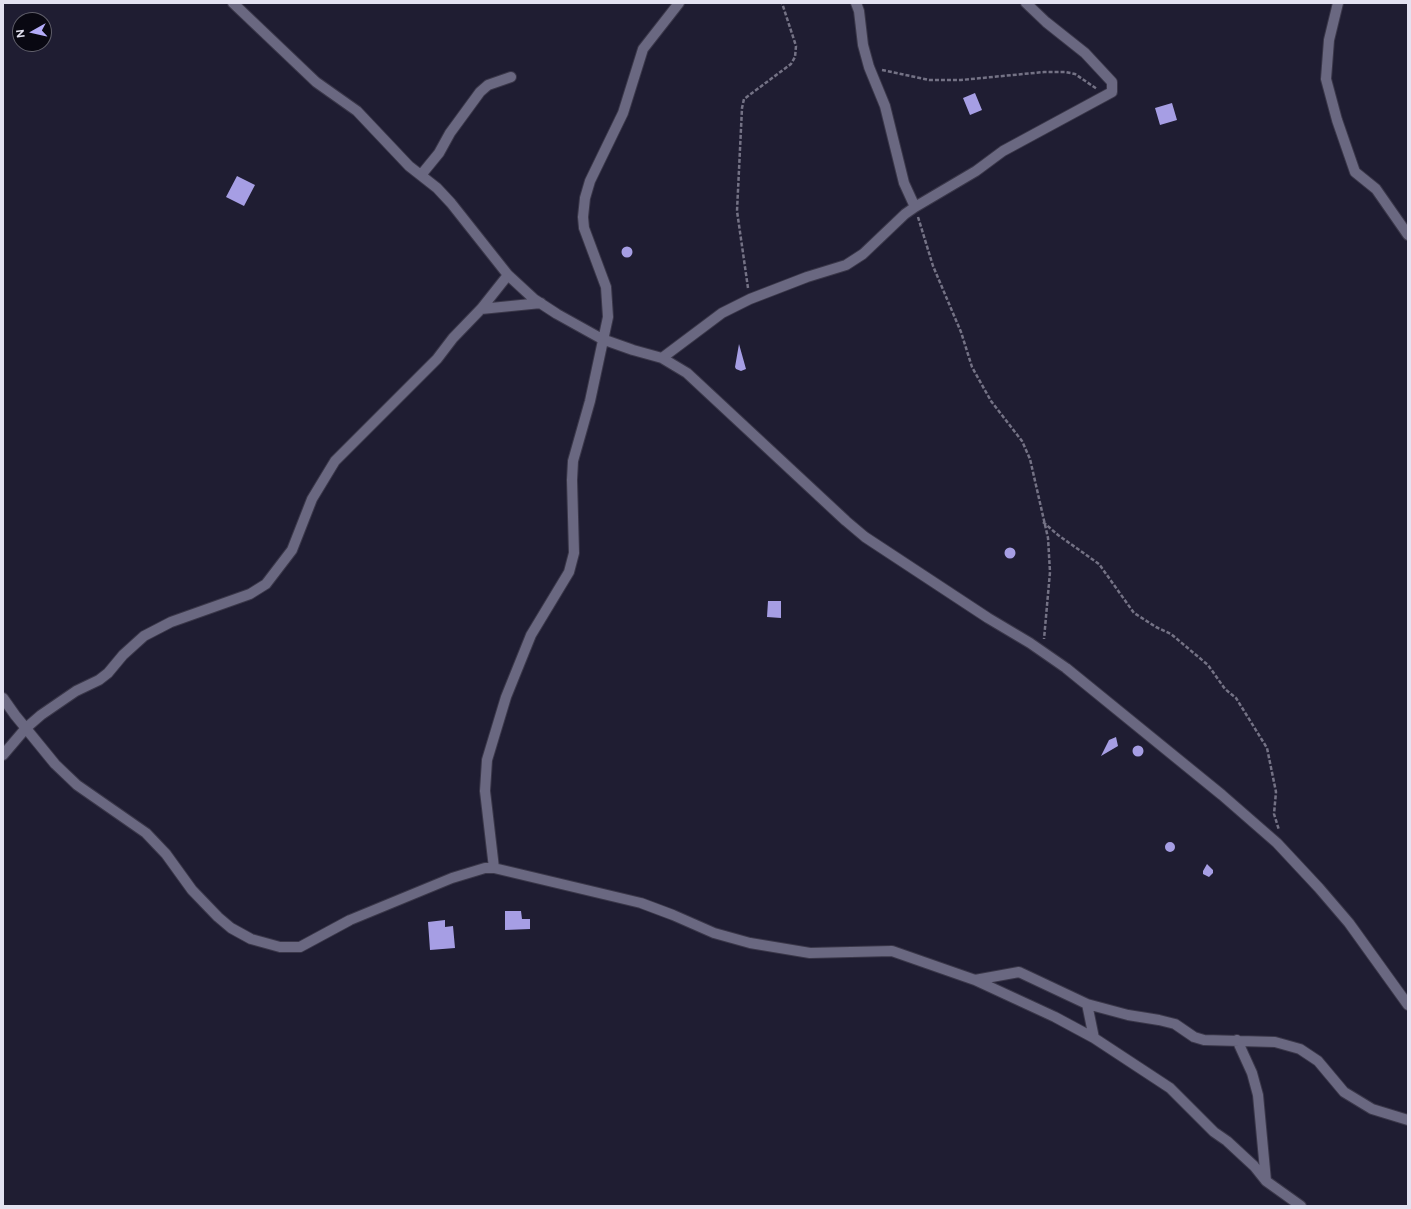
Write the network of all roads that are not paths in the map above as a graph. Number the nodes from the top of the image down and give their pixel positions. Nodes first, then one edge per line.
1 (233, 3) edge
2 (679, 3) edge
3 (856, 3) edge
4 (1026, 3) edge
5 (1338, 3) edge
6 (511, 77) dead end
7 (422, 175) junction
8 (914, 207) junction
9 (1408, 235) edge
10 (508, 275) junction
11 (541, 304) junction
12 (481, 309) junction
13 (602, 339) junction
14 (662, 358) junction
15 (3, 698) edge
16 (26, 728) junction
17 (3, 755) edge
18 (494, 868) junction
19 (975, 980) junction
20 (1087, 1004) junction
21 (1408, 1005) edge
22 (1094, 1038) junction
23 (1237, 1040) junction
24 (1408, 1120) edge
25 (1266, 1181) junction
26 (1301, 1206) edge

1 - 7 street
2 - 13 street
3 - 8 street
4 - 8 street
5 - 9 street
6 - 7 street
7 - 10 street
8 - 14 street
10 - 11 street
10 - 12 street
11 - 12 street
11 - 13 street
12 - 16 street
13 - 14 street
13 - 18 street
14 - 21 street
15 - 16 street
16 - 17 street
16 - 18 street
18 - 19 street
19 - 20 street
19 - 22 street
20 - 22 street
20 - 23 street
22 - 25 street
23 - 24 street
23 - 25 street
25 - 26 street

